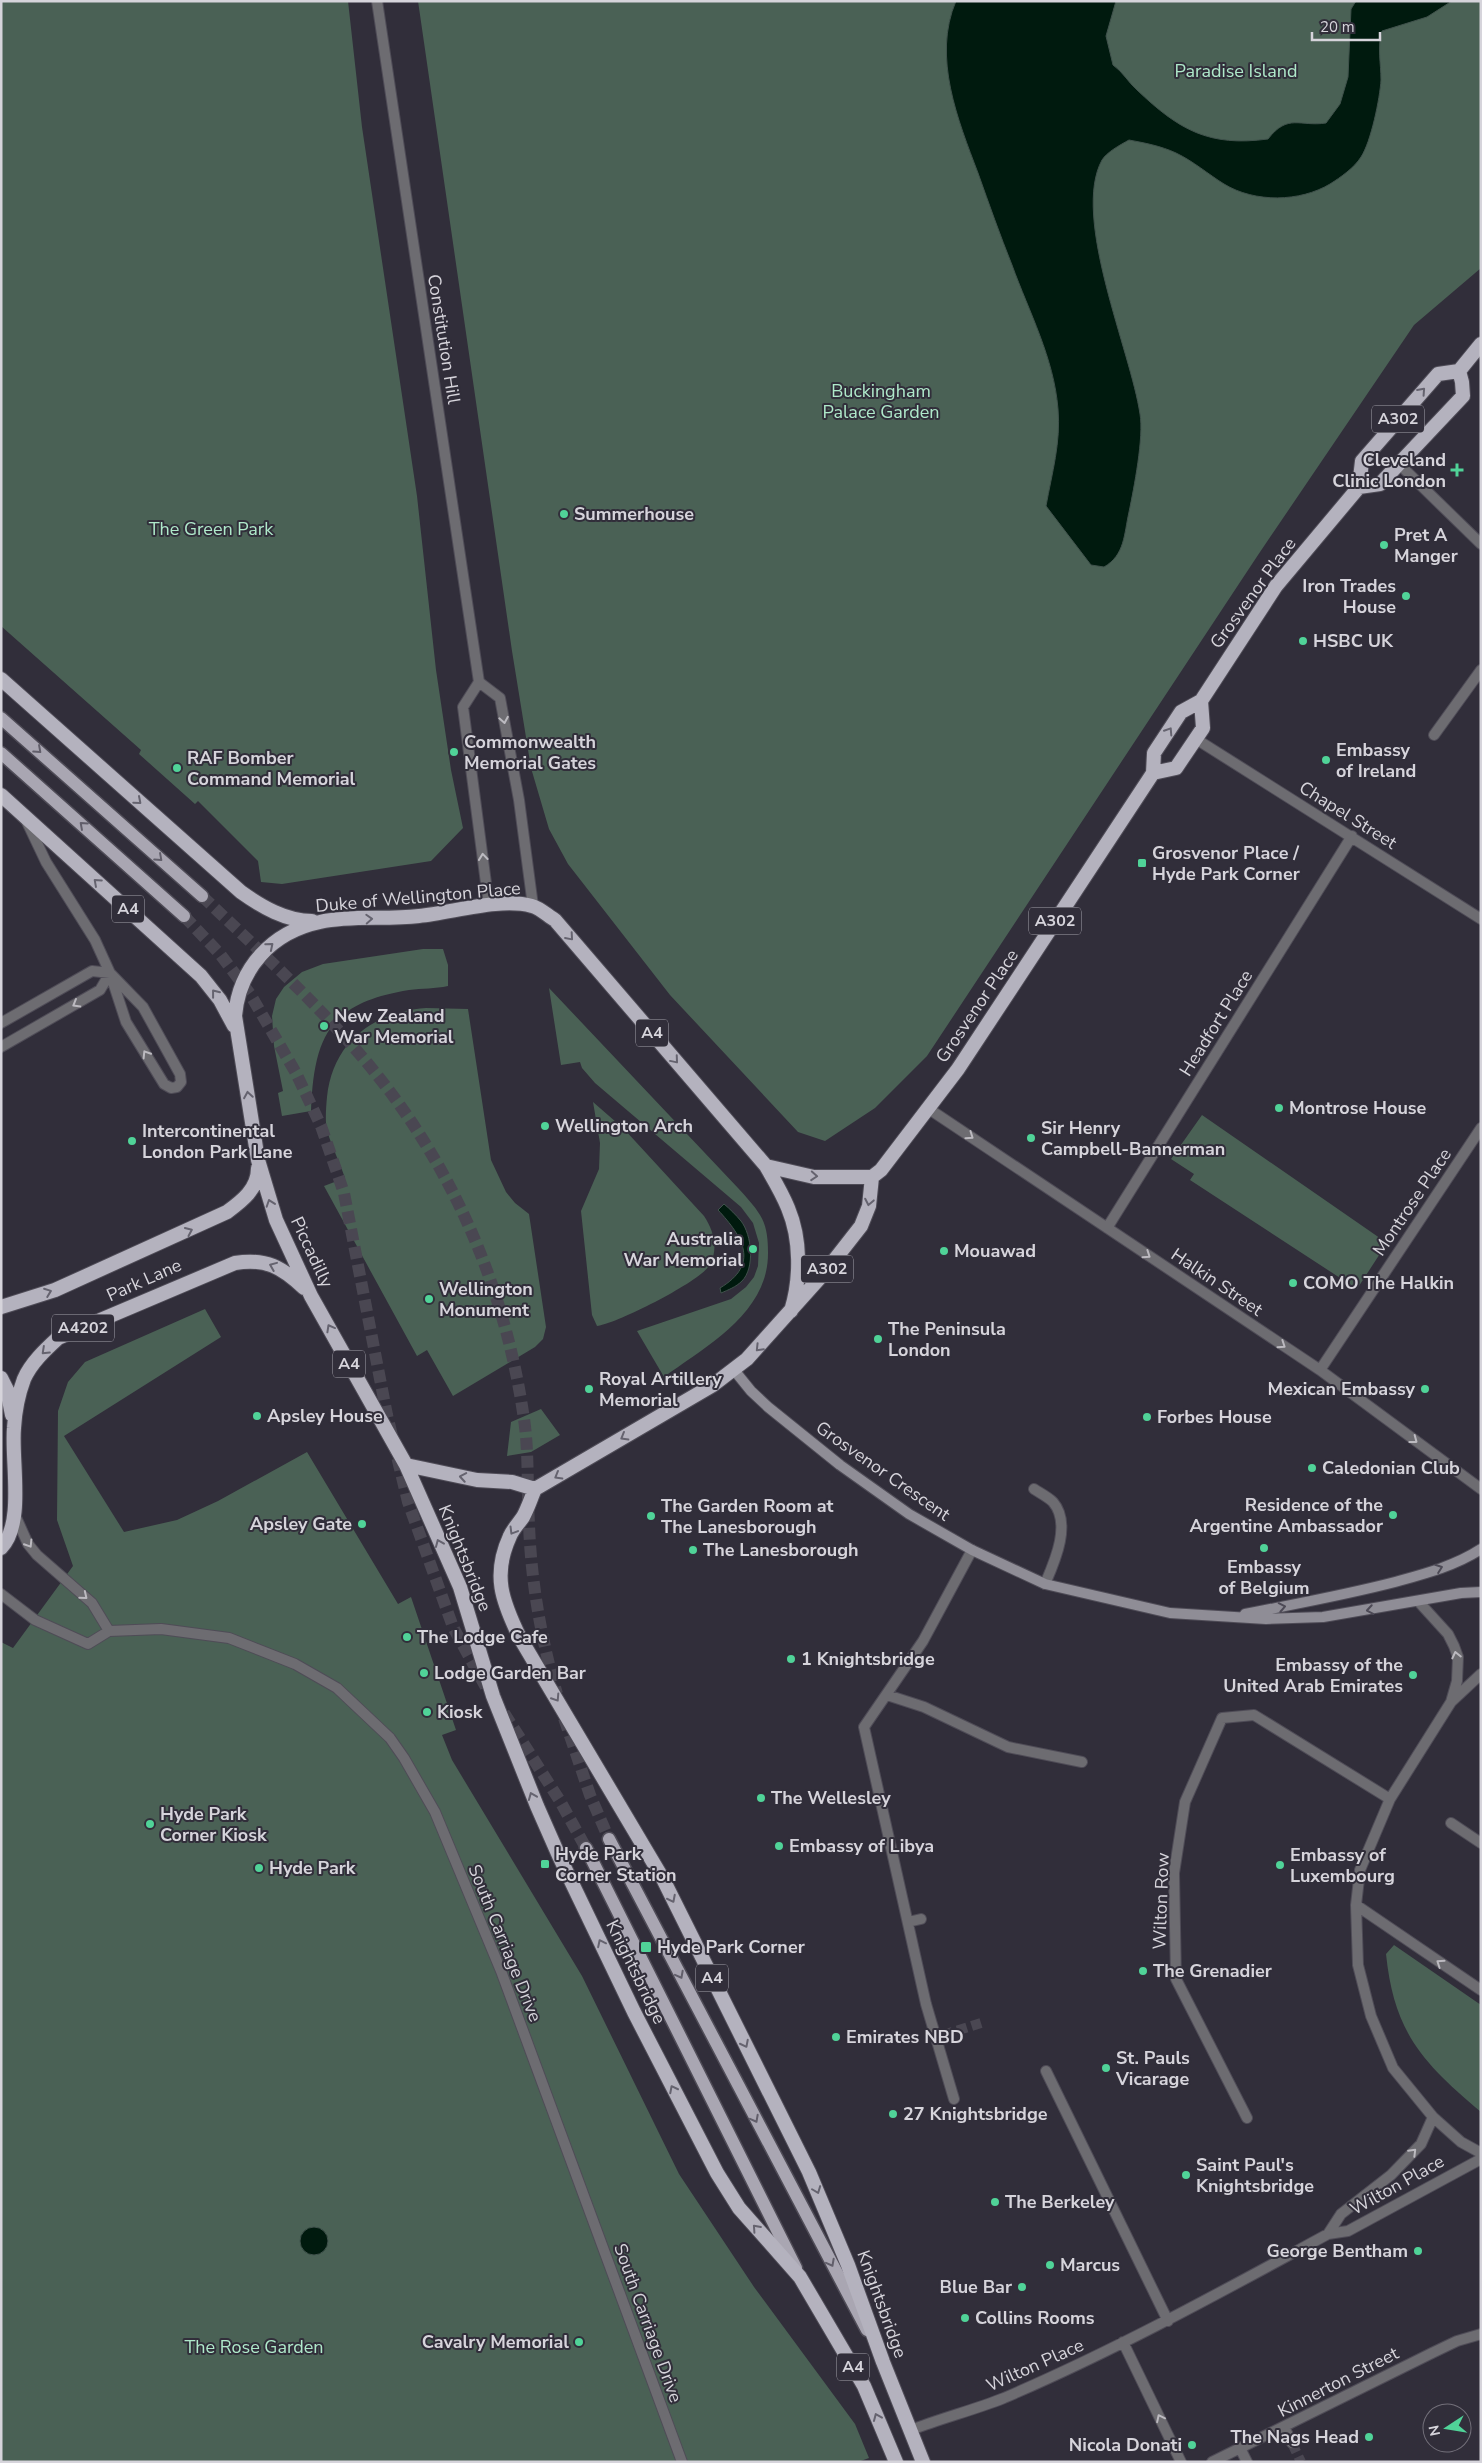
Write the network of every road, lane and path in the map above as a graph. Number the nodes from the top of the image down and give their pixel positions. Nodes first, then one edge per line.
1 (376, 1) edge
2 (1481, 344) edge
3 (1459, 371) junction
4 (1399, 464) junction
5 (1359, 487) junction
6 (1481, 544) edge
7 (1481, 670) edge
8 (1, 679) edge
9 (478, 682) junction
10 (1201, 701) junction
11 (1, 718) edge
12 (1434, 735) dead end
13 (1196, 740) junction
14 (1, 753) edge
15 (1153, 773) junction
16 (1, 795) edge
17 (24, 817) junction
18 (1352, 836) junction
19 (202, 896) tunnel mouth
20 (489, 906) junction
21 (533, 906) junction
22 (184, 916) tunnel mouth
23 (1481, 919) edge
24 (321, 921) junction
25 (110, 973) junction
26 (1, 1023) edge
27 (238, 1036) junction
28 (1, 1047) edge
29 (929, 1109) junction
30 (1481, 1128) edge
31 (258, 1160) junction
32 (766, 1166) junction
33 (872, 1178) junction
34 (1107, 1228) junction
35 (311, 1296) junction
36 (1, 1307) edge
37 (791, 1311) junction
38 (734, 1370) junction
39 (1320, 1370) junction
40 (1, 1378) edge
41 (14, 1429) junction
42 (406, 1466) junction
43 (535, 1489) junction
44 (1034, 1489) dead end
45 (1481, 1489) edge
46 (15, 1515) junction
47 (1, 1548) edge
48 (1481, 1549) edge
49 (972, 1550) junction
50 (1045, 1584) junction
51 (1481, 1592) edge
52 (1, 1594) edge
53 (1418, 1601) junction
54 (1234, 1616) junction
55 (109, 1630) junction
56 (1481, 1674) edge
57 (887, 1695) junction
58 (1451, 1702) junction
59 (1082, 1762) dead end
60 (1390, 1799) junction
61 (1451, 1823) dead end
62 (609, 1839) tunnel mouth
63 (1481, 1843) edge
64 (586, 1848) tunnel mouth
65 (1356, 1906) junction
66 (921, 1919) dead end
67 (908, 1922) junction
68 (1481, 1990) edge
69 (1046, 2071) dead end
70 (954, 2099) dead end
71 (1433, 2117) junction
72 (1247, 2118) dead end
73 (1481, 2153) edge
74 (1481, 2159) edge
75 (1328, 2234) junction
76 (800, 2277) junction
77 (1168, 2320) junction
78 (1481, 2334) edge
79 (1124, 2342) junction
80 (883, 2362) junction
81 (1284, 2427) junction
82 (911, 2430) junction
83 (1292, 2443) tunnel mouth
84 (1240, 2448) junction
85 (682, 2462) edge
86 (896, 2462) edge
87 (924, 2462) edge
88 (1181, 2462) edge
89 (1212, 2462) edge
90 (1247, 2462) edge

1 - 9 street, Constitution Hill
2 - 3 highway
3 - 4 highway, A302
5 -> 3 highway, A302
4 - 5 highway, A302
4 - 6 street
5 - 10 highway, Grosvenor Place / A302
7 - 12 street
8 -> 24 highway, A4
20 -> 9 street
9 -> 21 street
10 - 13 highway
15 -> 10 highway, Grosvenor Place / A302
11 -> 19 main road
13 - 15 highway
13 - 18 street, Chapel Street
22 -> 14 main road, A4
15 - 29 highway, Grosvenor Place / A302
16 - 17 highway, A4
17 - 25 street
27 -> 17 highway, A4
18 - 23 street, Chapel Street
18 - 34 street, Headfort Place
20 - 21 highway, Duke of Wellington Place / A4
24 -> 20 highway, Duke of Wellington Place / A4
21 -> 32 highway, Duke of Wellington Place / A4
27 -> 24 highway, Duke of Wellington Place / A4
25 -> 25 street
25 - 26 street
25 -> 28 street
31 -> 27 highway, Piccadilly / A4
29 - 33 highway, Grosvenor Place / A302
29 -> 34 street, Halkin Street
30 - 39 street, Montrose Place
35 -> 31 highway, Piccadilly / A4
36 -> 31 highway, Park Lane / A4202
32 -> 33 highway
32 - 37 highway, Duke of Wellington Place / A4
33 -> 37 highway, A302
34 -> 39 street, Halkin Street
35 -> 41 highway, Park Lane / A4202
42 -> 35 highway, Piccadilly / A4
37 -> 38 highway, A4
38 -> 43 highway, A4
38 - 49 main road, Grosvenor Crescent
39 -> 45 street, Halkin Street
40 - 41 highway, A4202
41 - 46 highway, Park Lane / A4202
43 -> 42 highway
76 -> 42 highway, Knightsbridge / A4
43 -> 80 highway, Knightsbridge / A4
44 - 50 street
46 - 47 highway, Park Lane / A4202
46 -> 55 street
54 -> 48 main road, Grosvenor Crescent
49 - 50 main road, Grosvenor Crescent
49 - 57 street
50 - 54 main road, Grosvenor Crescent
51 - 53 main road, Grosvenor Crescent
52 - 55 street
53 -> 54 main road, Grosvenor Crescent
58 -> 53 street
55 - 85 street, South Carriage Drive
56 - 58 street
57 - 59 street
57 - 67 street
58 - 60 street
60 - 65 street
60 - 72 street, Wilton Row
61 - 63 street
62 -> 80 main road, A4
64 - 76 main road, A4
68 -> 65 street
65 - 71 street
66 - 67 street
67 - 70 street
69 - 77 street
71 - 73 street
75 -> 71 street, Wilton Place
74 - 75 street, Wilton Place
75 - 77 street, Wilton Place
86 -> 76 highway, Knightsbridge / A4
77 - 79 street, Wilton Place
78 - 81 street, Kinnerton Street
79 - 82 street, Wilton Place
88 -> 79 street
80 - 82 highway, Knightsbridge / A4
81 - 83 street
81 - 84 street, Kinnerton Street
82 - 87 highway, Knightsbridge / A4
84 - 89 street, Kinnerton Street
84 - 90 street

